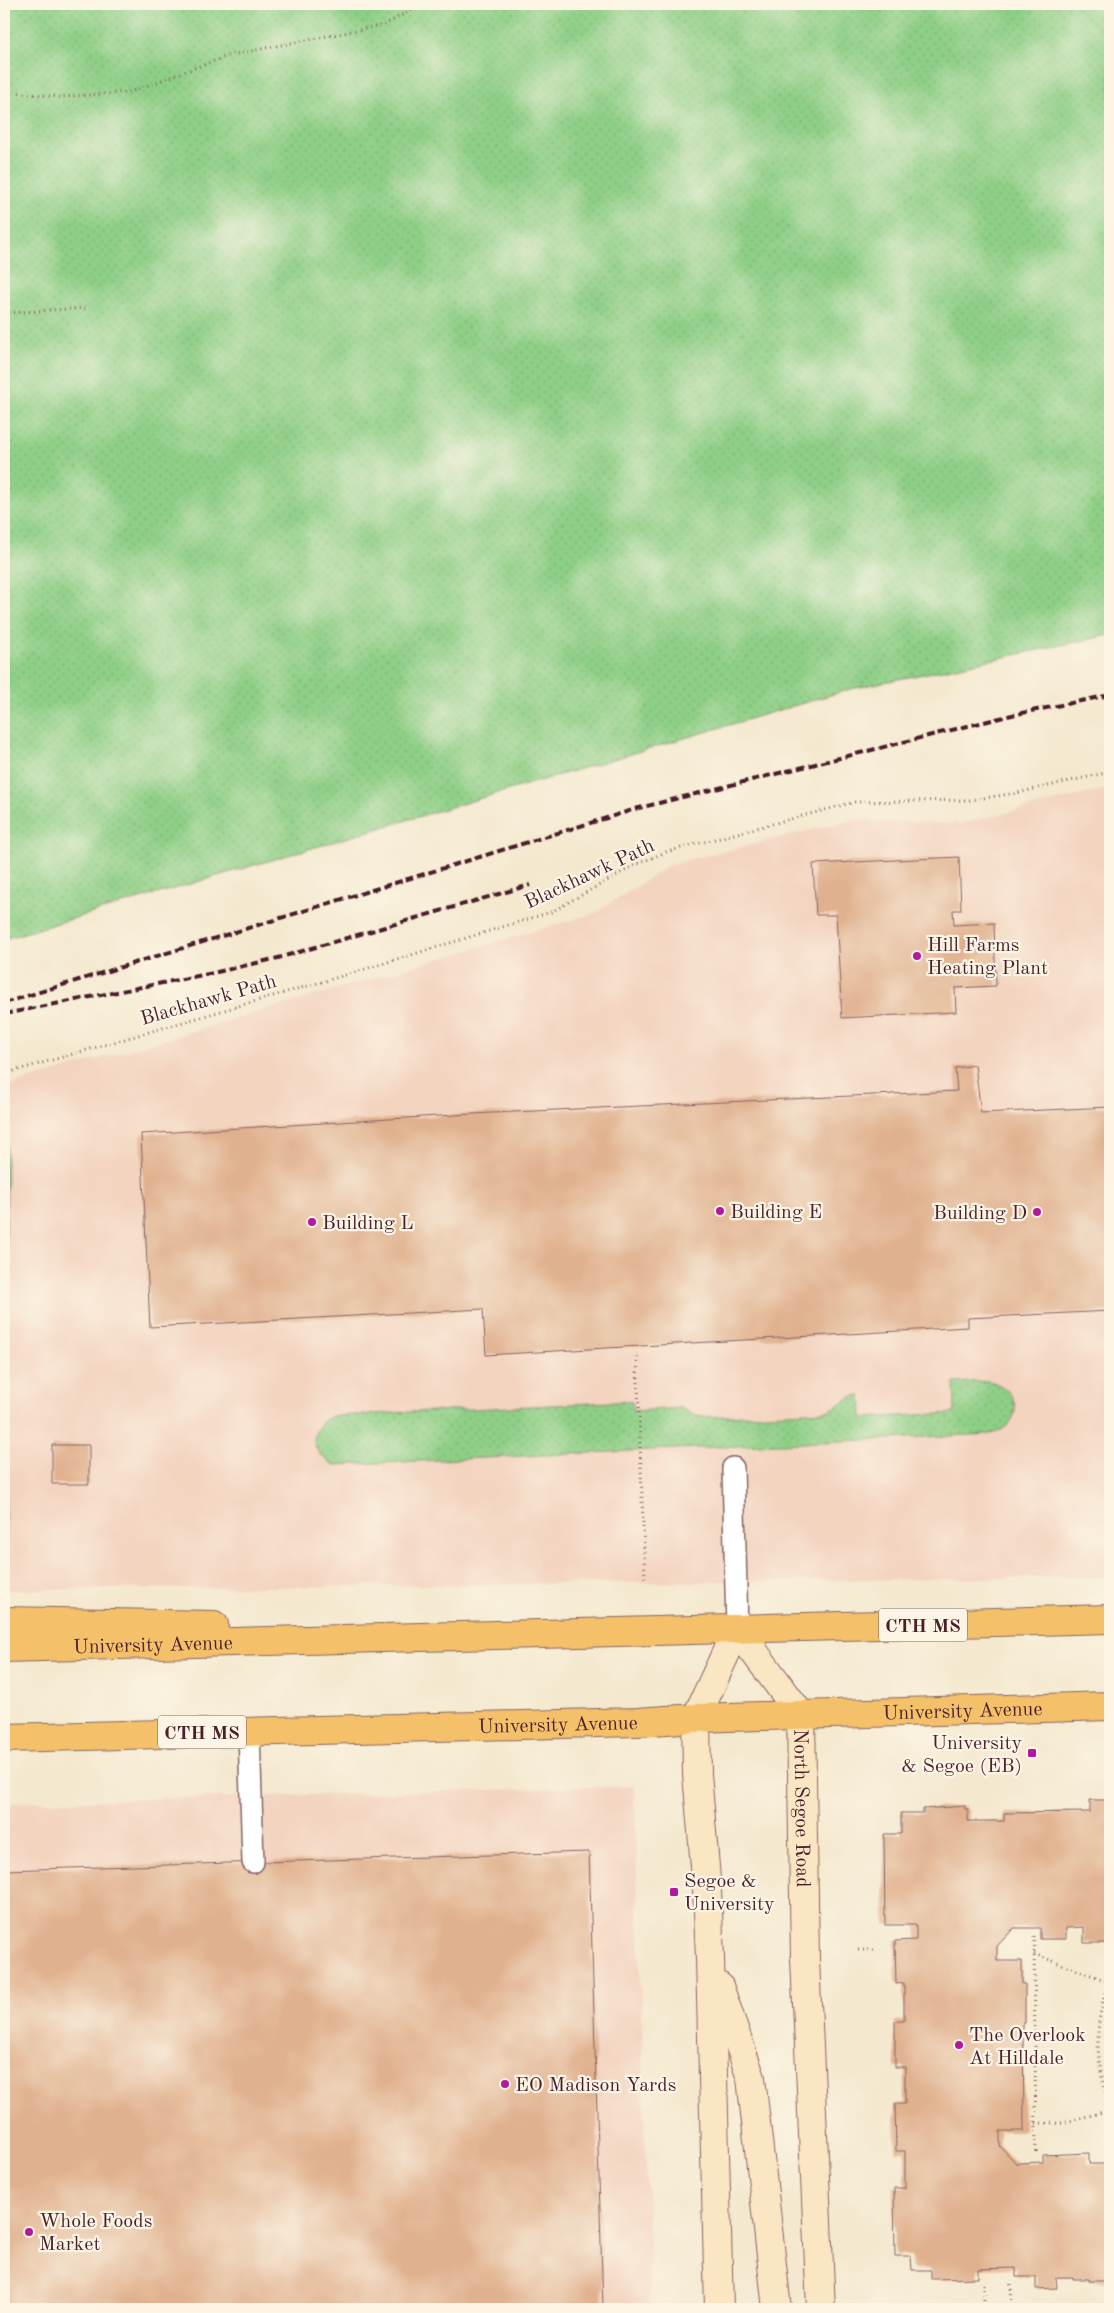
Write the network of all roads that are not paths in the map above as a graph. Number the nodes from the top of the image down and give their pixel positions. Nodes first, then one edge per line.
1 (733, 1468) dead end
2 (1110, 1619) edge
3 (4, 1621) edge
4 (737, 1628) junction
5 (503, 1636) junction
6 (4, 1648) edge
7 (1110, 1706) edge
8 (801, 1715) junction
9 (696, 1718) junction
10 (250, 1731) junction
11 (4, 1738) edge
12 (253, 1862) dead end
13 (710, 1958) junction
14 (719, 2309) edge
15 (777, 2309) edge
16 (821, 2309) edge

1 - 4 lane
2 - 4 main road, University Avenue / CTH MS
3 - 5 main road
4 - 5 main road, University Avenue / CTH MS
4 - 8 street, North Segoe Road
4 - 9 street
5 - 6 main road, University Avenue / CTH MS
7 - 8 main road, University Avenue / CTH MS
8 - 9 main road, University Avenue / CTH MS
8 - 16 street, North Segoe Road
9 - 10 main road, University Avenue / CTH MS
9 - 13 street
10 - 11 main road, University Avenue / CTH MS
10 - 12 lane
13 - 14 street
13 - 15 street

